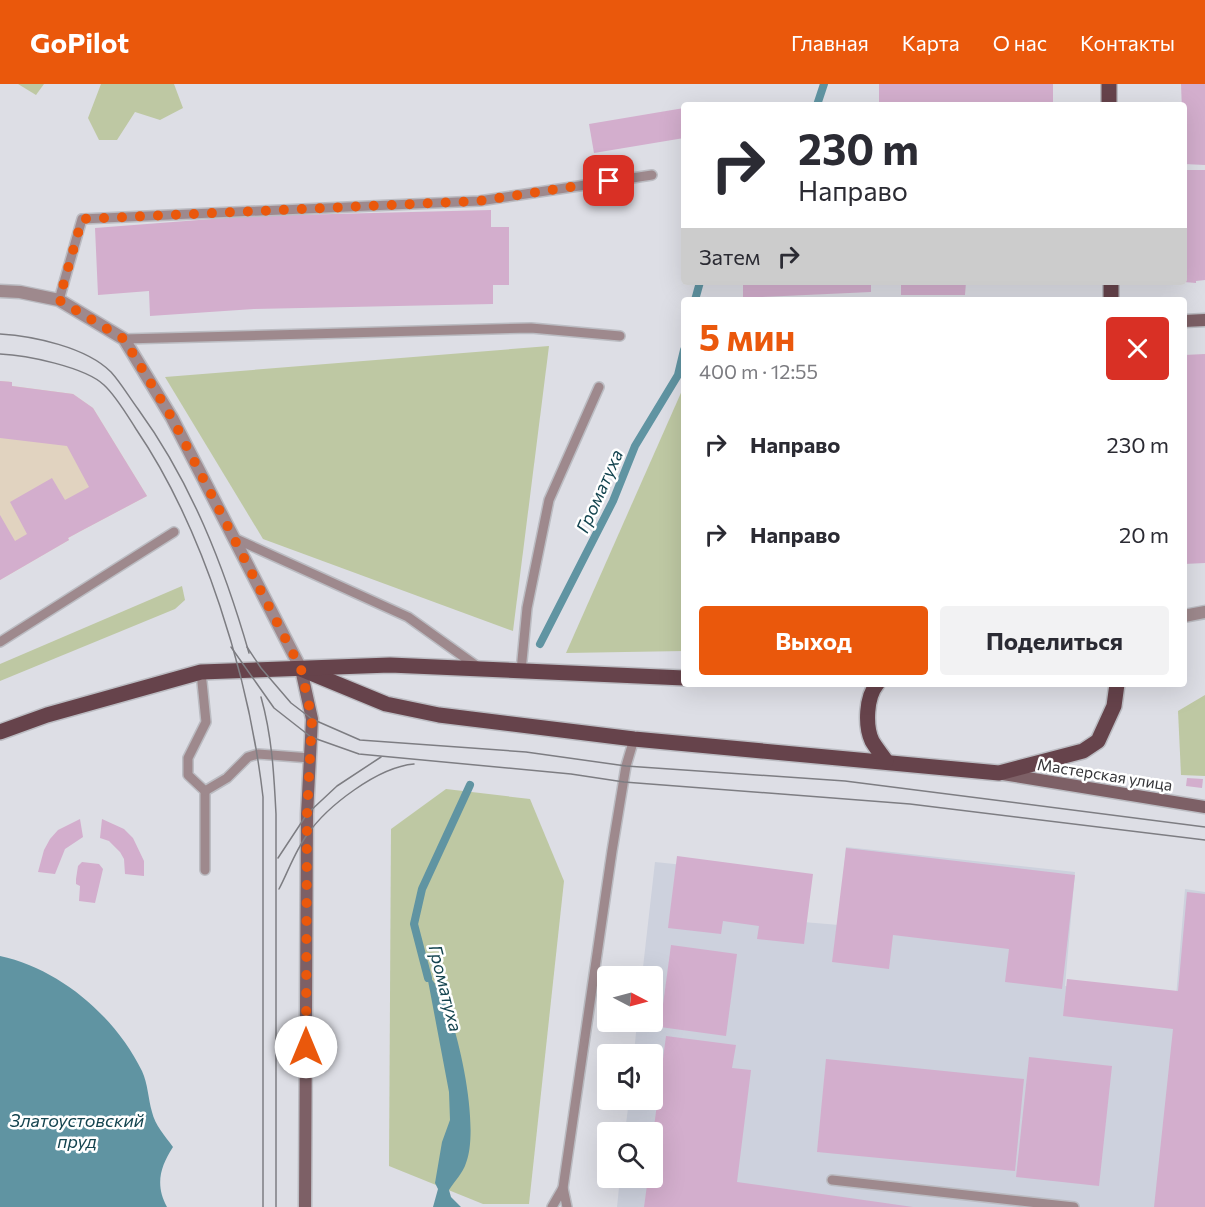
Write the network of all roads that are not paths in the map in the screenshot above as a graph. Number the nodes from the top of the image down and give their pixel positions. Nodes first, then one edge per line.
1 (1109, 84) edge
2 (1109, 102) edge
3 (652, 175) dead end
4 (0, 291) edge
5 (59, 300) junction
6 (1205, 320) edge
7 (1187, 321) edge
8 (620, 336) dead end
9 (124, 339) junction
10 (599, 387) dead end
11 (174, 532) dead end
12 (234, 538) junction
13 (1205, 612) edge
14 (1187, 615) edge
15 (0, 642) edge
16 (478, 667) junction
17 (301, 669) junction
18 (521, 671) junction
19 (201, 672) junction
20 (681, 678) edge
21 (876, 687) edge
22 (1117, 687) edge
23 (0, 732) edge
24 (634, 739) junction
25 (310, 759) junction
26 (886, 761) junction
27 (999, 773) junction
28 (205, 791) junction
29 (1205, 807) edge
30 (205, 870) dead end
31 (832, 1180) dead end
32 (563, 1188) junction
33 (305, 1207) edge
34 (552, 1207) edge
35 (567, 1207) edge
36 (1074, 1207) edge

1 - 2 main road
3 - 5 lane
4 - 5 street
5 - 9 street
6 - 7 main road
8 - 9 lane
9 - 12 street
10 - 18 lane
11 - 15 lane
12 - 16 lane
12 - 17 street
13 - 14 street
16 - 17 main road
16 - 18 main road
17 - 19 main road
17 - 24 main road
17 - 25 main road
18 - 20 main road
19 - 23 main road
19 - 28 lane
21 - 26 main road
22 - 27 main road
24 - 26 main road
24 - 32 lane
25 - 28 lane
25 - 33 main road
26 - 27 main road
27 - 29 main road, Мастерская улица
28 - 30 lane
31 - 36 lane
32 - 34 lane
32 - 35 lane

